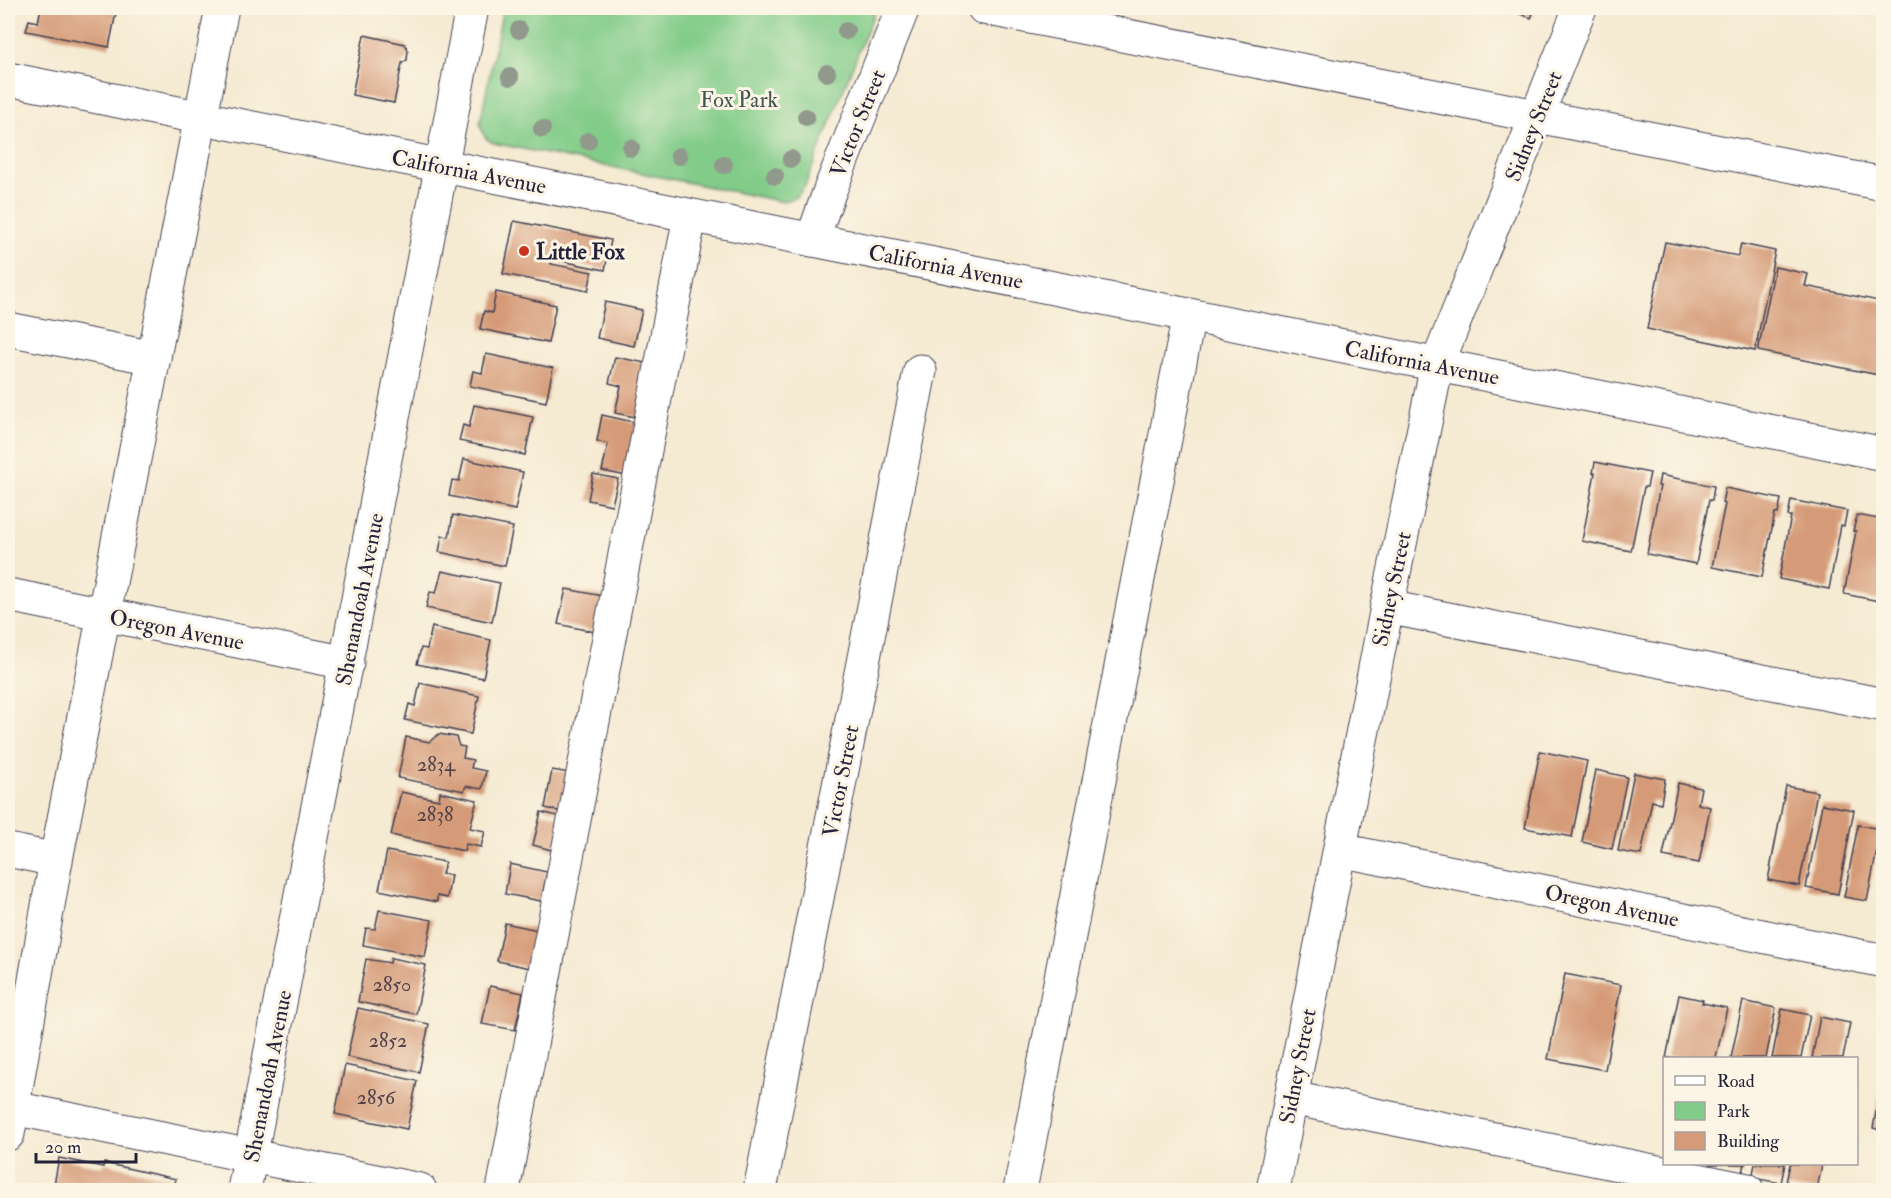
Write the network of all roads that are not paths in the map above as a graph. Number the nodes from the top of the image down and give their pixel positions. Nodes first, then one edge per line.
1 (222, 8) edge
2 (472, 8) edge
3 (903, 8) edge
4 (984, 8) edge
5 (1580, 8) edge
6 (8, 79) edge
7 (1536, 116) junction
8 (200, 118) junction
9 (441, 166) junction
10 (1884, 184) edge
11 (690, 216) junction
12 (812, 240) junction
13 (1189, 315) junction
14 (8, 329) edge
15 (154, 358) junction
16 (1437, 365) junction
17 (920, 370) dead end
18 (1884, 454) edge
19 (8, 595) edge
20 (1387, 607) junction
21 (105, 614) junction
22 (347, 663) junction
23 (1884, 705) edge
24 (8, 850) edge
25 (1340, 850) junction
26 (56, 860) junction
27 (1884, 961) edge
28 (1291, 1098) junction
29 (9, 1117) edge
30 (251, 1156) junction
31 (244, 1191) edge
32 (420, 1191) edge
33 (503, 1191) edge
34 (760, 1191) edge
35 (1020, 1191) edge
36 (1273, 1191) edge
37 (1747, 1191) edge

1 - 8 street
2 - 9 street, Shenandoah Avenue
3 - 12 street, Victor Street
4 - 7 street
5 - 7 street, Sidney Street
6 - 8 street, California Avenue
7 - 10 street
7 - 16 street, Sidney Street
8 - 9 street, California Avenue
8 - 15 street
9 - 11 street, California Avenue
9 - 22 street, Shenandoah Avenue
11 - 12 street, California Avenue
11 - 33 street
12 - 13 street, California Avenue
13 - 16 street, California Avenue
13 - 35 street
14 - 15 street
15 - 21 street
16 - 18 street, California Avenue
16 - 20 street, Sidney Street
17 - 34 street, Victor Street
19 - 21 street, Oregon Avenue
20 - 23 street
20 - 25 street, Sidney Street
21 - 22 street, Oregon Avenue
21 - 26 street
22 - 30 street, Shenandoah Avenue
24 - 26 street
25 - 27 street, Oregon Avenue
25 - 28 street, Sidney Street
26 - 29 street
28 - 36 street, Sidney Street
28 - 37 street
29 - 30 street
30 - 31 street, Shenandoah Avenue
30 - 32 street

